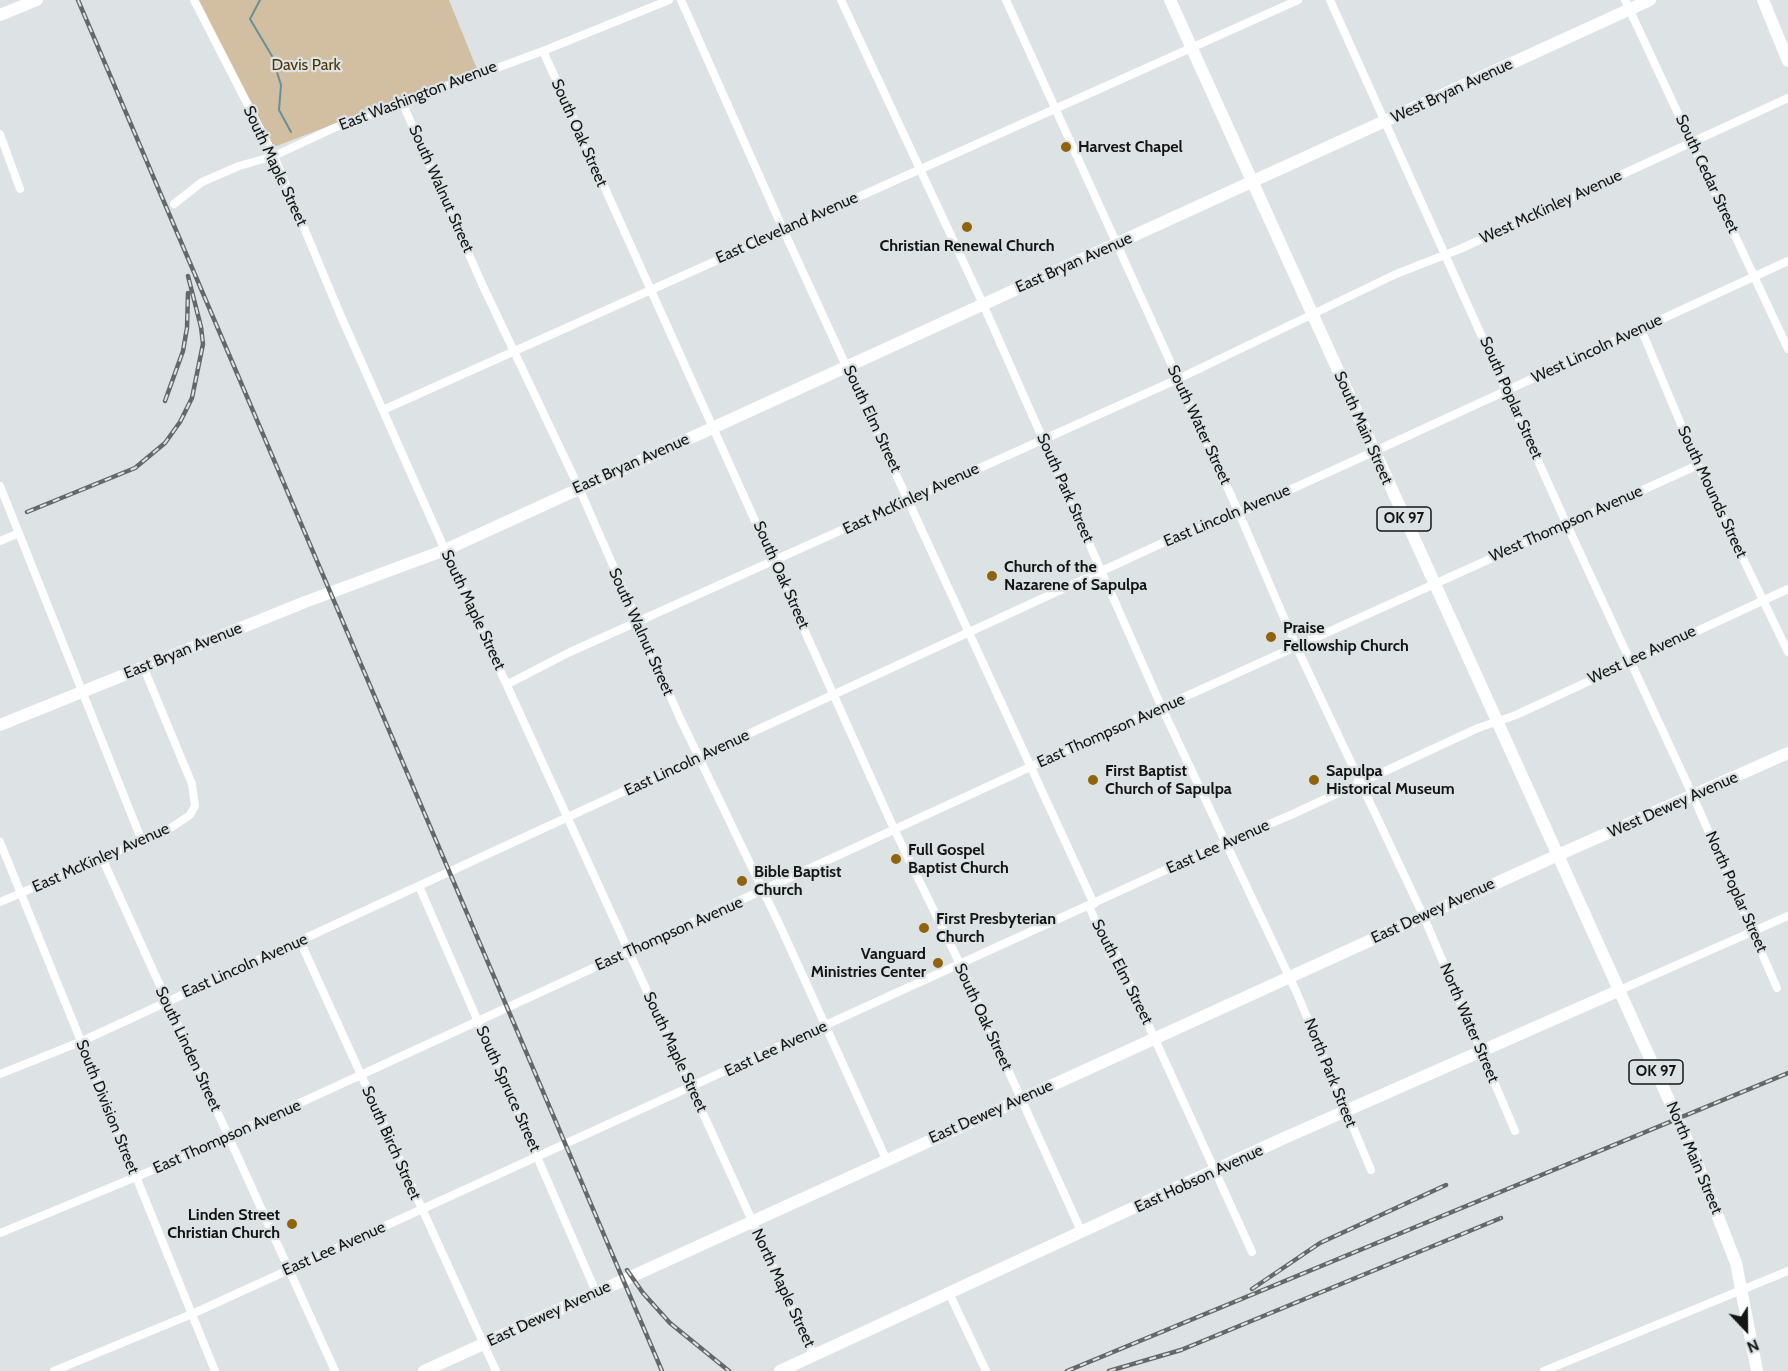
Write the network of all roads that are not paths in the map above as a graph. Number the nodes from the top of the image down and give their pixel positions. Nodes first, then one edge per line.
1 (37, 0) edge
2 (194, 0) edge
3 (669, 0) edge
4 (681, 0) edge
5 (841, 0) edge
6 (1006, 0) edge
7 (1170, 0) edge
8 (1298, 0) edge
9 (1330, 0) edge
10 (1650, 0) edge
11 (1763, 0) edge
12 (18, 3) edge
13 (1627, 5) edge
14 (0, 15) edge
15 (1192, 48) junction
16 (543, 51) junction
17 (1788, 61) edge
18 (1788, 98) edge
19 (402, 102) junction
20 (1056, 108) junction
21 (1385, 122) junction
22 (0, 134) edge
23 (1692, 142) junction
24 (274, 156) junction
25 (918, 168) junction
26 (1253, 182) junction
27 (20, 189) dead end
28 (174, 204) dead end
29 (783, 229) junction
30 (1117, 244) junction
31 (1446, 253) junction
32 (1788, 261) edge
33 (1753, 276) junction
34 (650, 290) junction
35 (983, 304) junction
36 (1314, 312) junction
37 (1641, 329) junction
38 (1787, 345) edge
39 (514, 352) junction
40 (848, 366) junction
41 (1178, 379) junction
42 (1507, 391) junction
43 (383, 410) junction
44 (714, 427) junction
45 (1042, 438) junction
46 (1373, 452) junction
47 (1698, 465) junction
48 (0, 486) edge
49 (579, 488) junction
50 (909, 499) junction
51 (1239, 513) junction
52 (1567, 525) junction
53 (19, 533) junction
54 (0, 541) edge
55 (445, 550) junction
56 (774, 561) junction
57 (1101, 571) junction
58 (1434, 585) junction
59 (1788, 589) edge
60 (1764, 601) junction
61 (637, 622) junction
62 (968, 632) junction
63 (1297, 648) junction
64 (1788, 652) edge
65 (1631, 661) junction
66 (144, 666) junction
67 (508, 684) junction
68 (82, 691) junction
69 (836, 695) junction
70 (1162, 708) junction
71 (1497, 722) junction
72 (0, 725) edge
73 (1788, 753) edge
74 (699, 757) junction
75 (1029, 768) junction
76 (1362, 783) junction
77 (1694, 796) junction
78 (569, 818) junction
79 (895, 831) junction
80 (142, 841) junction
81 (0, 842) edge
82 (1227, 842) junction
83 (1558, 855) junction
84 (102, 858) junction
85 (419, 886) junction
86 (763, 892) junction
87 (21, 893) junction
88 (0, 902) edge
89 (1091, 905) junction
90 (1423, 915) junction
91 (1788, 916) edge
92 (1753, 931) junction
93 (300, 941) junction
94 (628, 953) junction
95 (960, 964) junction
96 (1289, 976) junction
97 (1777, 988) dead end
98 (1620, 990) junction
99 (166, 1001) junction
100 (478, 1020) junction
101 (824, 1027) junction
102 (1155, 1038) junction
103 (80, 1042) junction
104 (1482, 1051) junction
105 (0, 1074) edge
106 (361, 1075) junction
107 (691, 1088) junction
108 (1021, 1098) junction
109 (1346, 1113) junction
110 (1515, 1131) dead end
111 (227, 1136) junction
112 (538, 1155) junction
113 (886, 1159) junction
114 (1371, 1170) dead end
115 (1215, 1171) junction
116 (136, 1178) junction
117 (421, 1210) junction
118 (752, 1221) junction
119 (0, 1233) edge
120 (1082, 1233) junction
121 (1252, 1252) dead end
122 (288, 1269) junction
123 (1788, 1271) edge
124 (1743, 1290) junction
125 (596, 1292) junction
126 (950, 1295) junction
127 (192, 1314) junction
128 (484, 1344) junction
129 (814, 1356) junction
130 (54, 1371) edge
131 (215, 1371) edge
132 (335, 1371) edge
133 (424, 1371) edge
134 (496, 1371) edge
135 (780, 1371) edge
136 (986, 1371) edge
137 (1544, 1371) edge
138 (1757, 1371) edge

1 - 12 main road
2 - 24 street, South Maple Street
3 - 16 street, East Washington Avenue
4 - 29 street, South Elm Street
5 - 25 street, South Park Street
6 - 20 street, South Water Street
7 - 15 main road, South Main Street / OK 97
8 - 15 street, East Cleveland Avenue
9 - 21 street, South Poplar Street
10 - 13 main road, West Bryan Avenue
11 - 17 main road
12 - 14 main road
13 - 21 main road, West Bryan Avenue
13 - 23 street, South Cedar Street
15 - 20 street, East Cleveland Avenue
15 - 26 main road, South Main Street / OK 97
16 - 19 street, East Washington Avenue
16 - 34 street, South Oak Street
18 - 23 street, West McKinley Avenue
19 - 24 street, East Washington Avenue
19 - 39 street, South Walnut Street
20 - 25 street, East Cleveland Avenue
20 - 30 street, South Water Street
21 - 26 main road, West Bryan Avenue
21 - 31 street, South Poplar Street
22 - 27 street
23 - 31 street, West McKinley Avenue
23 - 33 street, South Cedar Street
24 - 28 street, East Washington Avenue
24 - 43 street, South Maple Street
25 - 29 street, East Cleveland Avenue
25 - 35 street, South Park Street
26 - 30 main road, East Bryan Avenue
26 - 36 main road, South Main Street / OK 97
29 - 34 street, East Cleveland Avenue
29 - 40 street, South Elm Street
30 - 35 main road, East Bryan Avenue
30 - 41 street, South Water Street
31 - 36 street, West McKinley Avenue
31 - 42 street, South Poplar Street
32 - 33 street, West Lincoln Avenue
33 - 37 street, West Lincoln Avenue
33 - 38 street, South Cedar Street
34 - 39 street, East Cleveland Avenue
34 - 44 street, South Oak Street
35 - 40 main road, East Bryan Avenue
35 - 45 street, South Park Street
36 - 41 street, East McKinley Avenue
36 - 46 main road, South Main Street / OK 97
37 - 42 street, West Lincoln Avenue
37 - 47 street, South Mounds Street
39 - 43 street, East Cleveland Avenue
39 - 49 street, South Walnut Street
40 - 44 main road, East Bryan Avenue
40 - 50 street, South Elm Street
41 - 45 street, East McKinley Avenue
41 - 51 street, South Water Street
42 - 46 street, West Lincoln Avenue
42 - 52 street, South Poplar Street
43 - 55 street, South Maple Street
44 - 49 main road, East Bryan Avenue
44 - 56 street, South Oak Street
45 - 50 street, East McKinley Avenue
45 - 57 street, South Park Street
46 - 51 street, East Lincoln Avenue
46 - 58 main road, South Main Street / OK 97
47 - 52 street, West Thompson Avenue
47 - 60 street, South Mounds Street
48 - 53 street
49 - 55 main road, East Bryan Avenue
49 - 61 street, South Walnut Street
50 - 56 street, East McKinley Avenue
50 - 62 street, South Elm Street
51 - 57 street, East Lincoln Avenue
51 - 63 street, South Water Street
52 - 58 street, West Thompson Avenue
52 - 65 street, South Poplar Street
53 - 54 street
53 - 68 street
55 - 66 main road, East Bryan Avenue
55 - 67 street, South Maple Street
56 - 61 street, East McKinley Avenue
56 - 69 street, South Oak Street
57 - 62 street, East Lincoln Avenue
57 - 70 street, South Park Street
58 - 63 street, East Thompson Avenue
58 - 71 main road, South Main Street / OK 97
59 - 60 street, West Lee Avenue
60 - 64 street, South Mounds Street
60 - 65 street, West Lee Avenue
61 - 67 street, East McKinley Avenue
61 - 74 street, South Walnut Street
62 - 69 street, East Lincoln Avenue
62 - 75 street, South Elm Street
63 - 70 street, East Thompson Avenue
63 - 76 street, South Water Street
65 - 71 street, West Lee Avenue
65 - 77 street, South Poplar Street
66 - 68 main road, East Bryan Avenue
66 - 80 street, East McKinley Avenue
67 - 78 street, South Maple Street
68 - 72 main road, East Bryan Avenue
68 - 80 street
69 - 74 street, East Lincoln Avenue
69 - 79 street, South Oak Street
70 - 75 street, East Thompson Avenue
70 - 82 street, South Park Street
71 - 76 street, East Lee Avenue
71 - 83 main road, South Main Street / OK 97
73 - 77 main road, West Dewey Avenue
74 - 78 street, East Lincoln Avenue
74 - 86 street, South Walnut Street
75 - 79 street, East Thompson Avenue
75 - 89 street, South Elm Street
76 - 82 street, East Lee Avenue
76 - 90 street, South Water Street
77 - 83 main road, West Dewey Avenue
77 - 92 street, North Poplar Street
78 - 85 street, East Lincoln Avenue
78 - 94 street, South Maple Street
79 - 86 street, East Thompson Avenue
79 - 95 street, South Oak Street
80 - 84 street, East McKinley Avenue
81 - 87 street, South Division Street
82 - 89 street, East Lee Avenue
82 - 96 street, South Park Street
83 - 90 main road, East Dewey Avenue
83 - 98 main road, North Main Street / OK 97
84 - 87 street, East McKinley Avenue
84 - 99 street, South Linden Street
85 - 93 street, East Lincoln Avenue
85 - 100 street, South Spruce Street
86 - 94 street, East Thompson Avenue
86 - 101 street, South Walnut Street
87 - 88 street, East McKinley Avenue
87 - 103 street, South Division Street
89 - 95 street, East Lee Avenue
89 - 102 street, South Elm Street
90 - 96 main road, East Dewey Avenue
90 - 104 street, North Water Street
91 - 92 street
92 - 97 street, North Poplar Street
92 - 98 street
93 - 99 street, East Lincoln Avenue
93 - 106 street, South Birch Street
94 - 100 street, East Thompson Avenue
94 - 107 street, South Maple Street
95 - 101 street, East Lee Avenue
95 - 108 street, South Oak Street
96 - 102 main road, East Dewey Avenue
96 - 109 street, North Park Street
98 - 104 main road, East Hobson Avenue
98 - 124 main road, North Main Street / OK 97
99 - 103 street, East Lincoln Avenue
99 - 111 street, South Linden Street
100 - 106 street, East Thompson Avenue
100 - 112 street, South Spruce Street
101 - 107 street, East Lee Avenue
101 - 113 street, South Walnut Street
102 - 108 main road, East Dewey Avenue
102 - 115 street, South Elm Street
103 - 105 street, East Lincoln Avenue
103 - 116 street, South Division Street
104 - 109 main road, East Hobson Avenue
104 - 110 street, North Water Street
106 - 111 street, East Thompson Avenue
106 - 117 street, South Birch Street
107 - 112 street, East Lee Avenue
107 - 118 street, South Maple Street
108 - 113 main road, East Dewey Avenue
108 - 120 street, South Oak Street
109 - 114 street, North Park Street
109 - 115 main road, East Hobson Avenue
111 - 116 street, East Thompson Avenue
111 - 122 street, South Linden Street
112 - 117 street, East Lee Avenue
112 - 125 street, South Spruce Street
113 - 118 main road, East Dewey Avenue
115 - 120 main road, East Hobson Avenue
115 - 121 street, South Elm Street
116 - 119 street, East Thompson Avenue
116 - 127 street, South Division Street
117 - 122 street, East Lee Avenue
117 - 128 street, South Birch Street
118 - 125 main road, East Dewey Avenue
118 - 129 street, North Maple Street
120 - 126 main road, East Hobson Avenue
122 - 127 street, East Lee Avenue
122 - 132 street, South Linden Street
123 - 124 street
124 - 137 street
124 - 138 main road, North Main Street / OK 97
125 - 128 main road, East Dewey Avenue
126 - 129 main road, East Hobson Avenue
126 - 136 street
127 - 130 street, East Lee Avenue
127 - 131 street, South Division Street
128 - 133 main road, East Dewey Avenue
128 - 134 street, South Birch Street
129 - 135 main road, East Hobson Avenue

